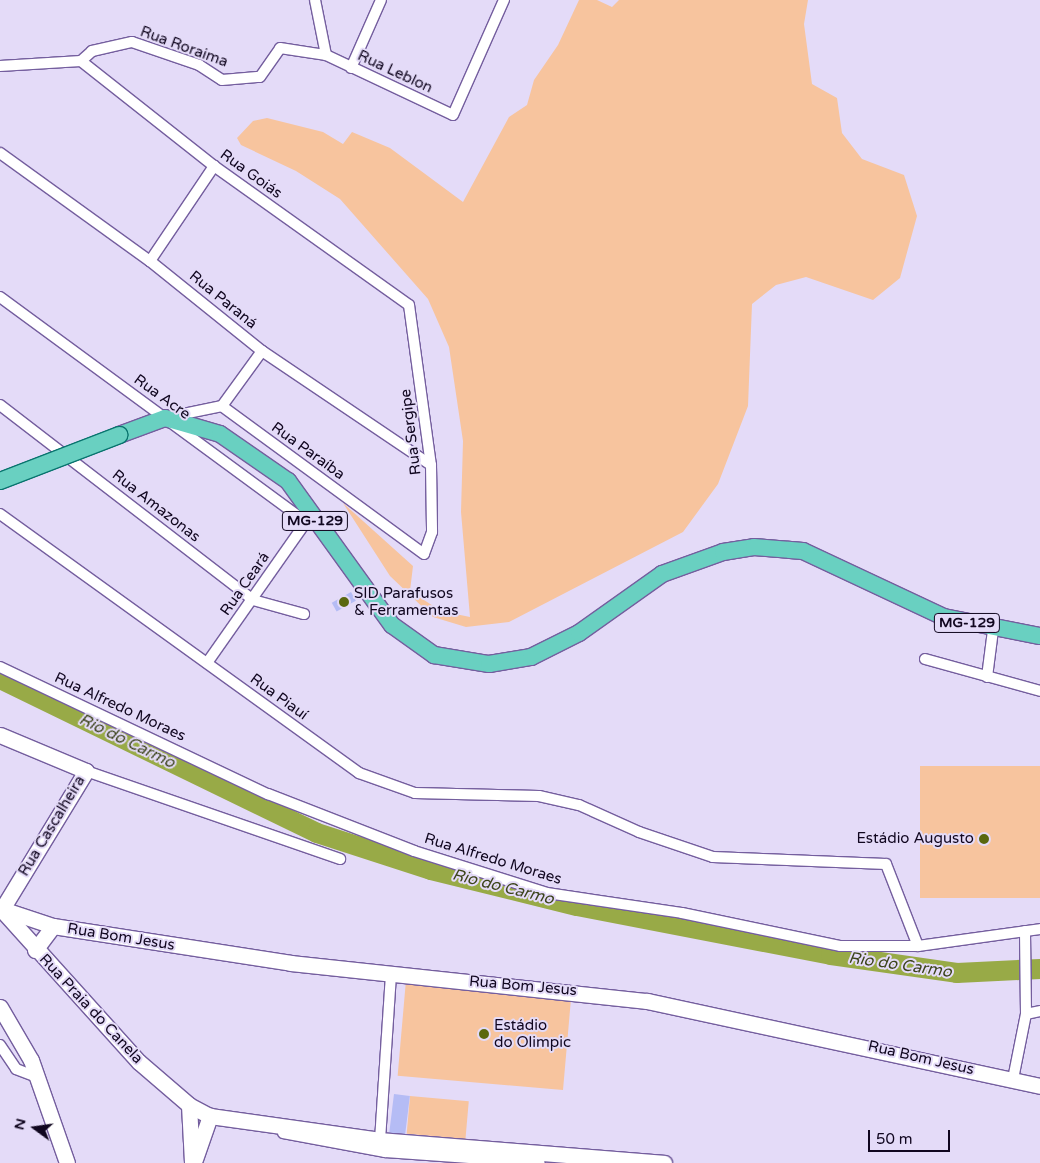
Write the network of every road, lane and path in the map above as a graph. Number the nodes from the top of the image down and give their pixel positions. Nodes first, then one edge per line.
1 (316, 0) edge
2 (381, 0) edge
3 (504, 0) edge
4 (326, 55) junction
5 (81, 61) junction
6 (0, 66) edge
7 (351, 68) junction
8 (0, 153) edge
9 (214, 166) junction
10 (150, 261) junction
11 (1, 300) edge
12 (409, 305) joint
13 (262, 351) junction
14 (0, 405) edge
15 (222, 406) junction
16 (164, 418) junction
17 (431, 465) junction
18 (0, 481) edge
19 (1, 519) edge
20 (306, 522) joint
21 (424, 554) joint
22 (253, 600) junction
23 (304, 614) dead end
24 (992, 630) junction
25 (1040, 636) edge
26 (925, 659) dead end
27 (207, 663) junction
28 (0, 667) edge
29 (987, 677) junction
30 (1040, 691) edge
31 (0, 735) edge
32 (86, 771) junction
33 (340, 859) dead end
34 (1, 909) edge
35 (53, 926) junction
36 (1040, 928) edge
37 (1025, 931) junction
38 (918, 946) junction
39 (35, 950) junction
40 (391, 974) junction
41 (0, 1008) edge
42 (1040, 1011) edge
43 (1026, 1014) junction
44 (2, 1050) edge
45 (34, 1076) junction
46 (1013, 1079) junction
47 (1040, 1086) edge
48 (189, 1105) junction
49 (209, 1118) junction
50 (380, 1140) junction
51 (67, 1163) edge
52 (193, 1163) edge
53 (540, 1163) edge
54 (664, 1163) edge

1 - 4 street
2 - 7 street
3 - 7 street, Rua Leblon
4 - 5 street, Rua Roraima
4 - 7 street, Rua Leblon
5 - 6 street
5 - 9 street, Rua Goiás
8 - 10 street, Rua Paraná
9 - 10 street
9 - 12 street, Rua Goiás
10 - 13 street, Rua Paraná
11 - 16 street, Rua Acre
12 - 17 street, Rua Sergipe
13 - 15 street
13 - 17 street, Rua Paraná
14 - 22 street, Rua Amazonas
15 - 16 street
15 - 21 street, Rua Paraíba
16 - 18 main road, bridge
16 - 20 street, Rua Acre
16 - 24 main road, MG-129 / MG-129
17 - 21 street, Rua Sergipe
19 - 27 street, Rua Piauí
20 - 22 street, Rua Ceará
22 - 23 street, Rua Amazonas
22 - 27 street, Rua Ceará
24 - 25 main road, MG-129 / MG-129
24 - 29 street
26 - 29 street
27 - 38 street, Rua Piauí
28 - 38 street, Rua Alfredo Moraes
29 - 30 street
31 - 32 street, Rua Cascalheira
32 - 33 street
32 - 34 street, Rua Cascalheira
34 - 35 street, Rua Bom Jesus
34 - 39 street, Rua Praia do Canela
35 - 39 street
35 - 40 street, Rua Bom Jesus
36 - 37 street, Rua Alfredo Moraes
37 - 38 street, Rua Alfredo Moraes
37 - 43 street
39 - 48 street, Rua Praia do Canela
40 - 46 street, Rua Bom Jesus
40 - 50 street
41 - 45 street
42 - 43 street
43 - 46 street
44 - 45 street
45 - 51 street
46 - 47 street, Rua Bom Jesus
48 - 49 street, Rua Praia do Canela
48 - 52 street
49 - 50 street, Rua Praia do Canela
49 - 52 street
49 - 53 street
50 - 54 street, Rua Praia do Canela

